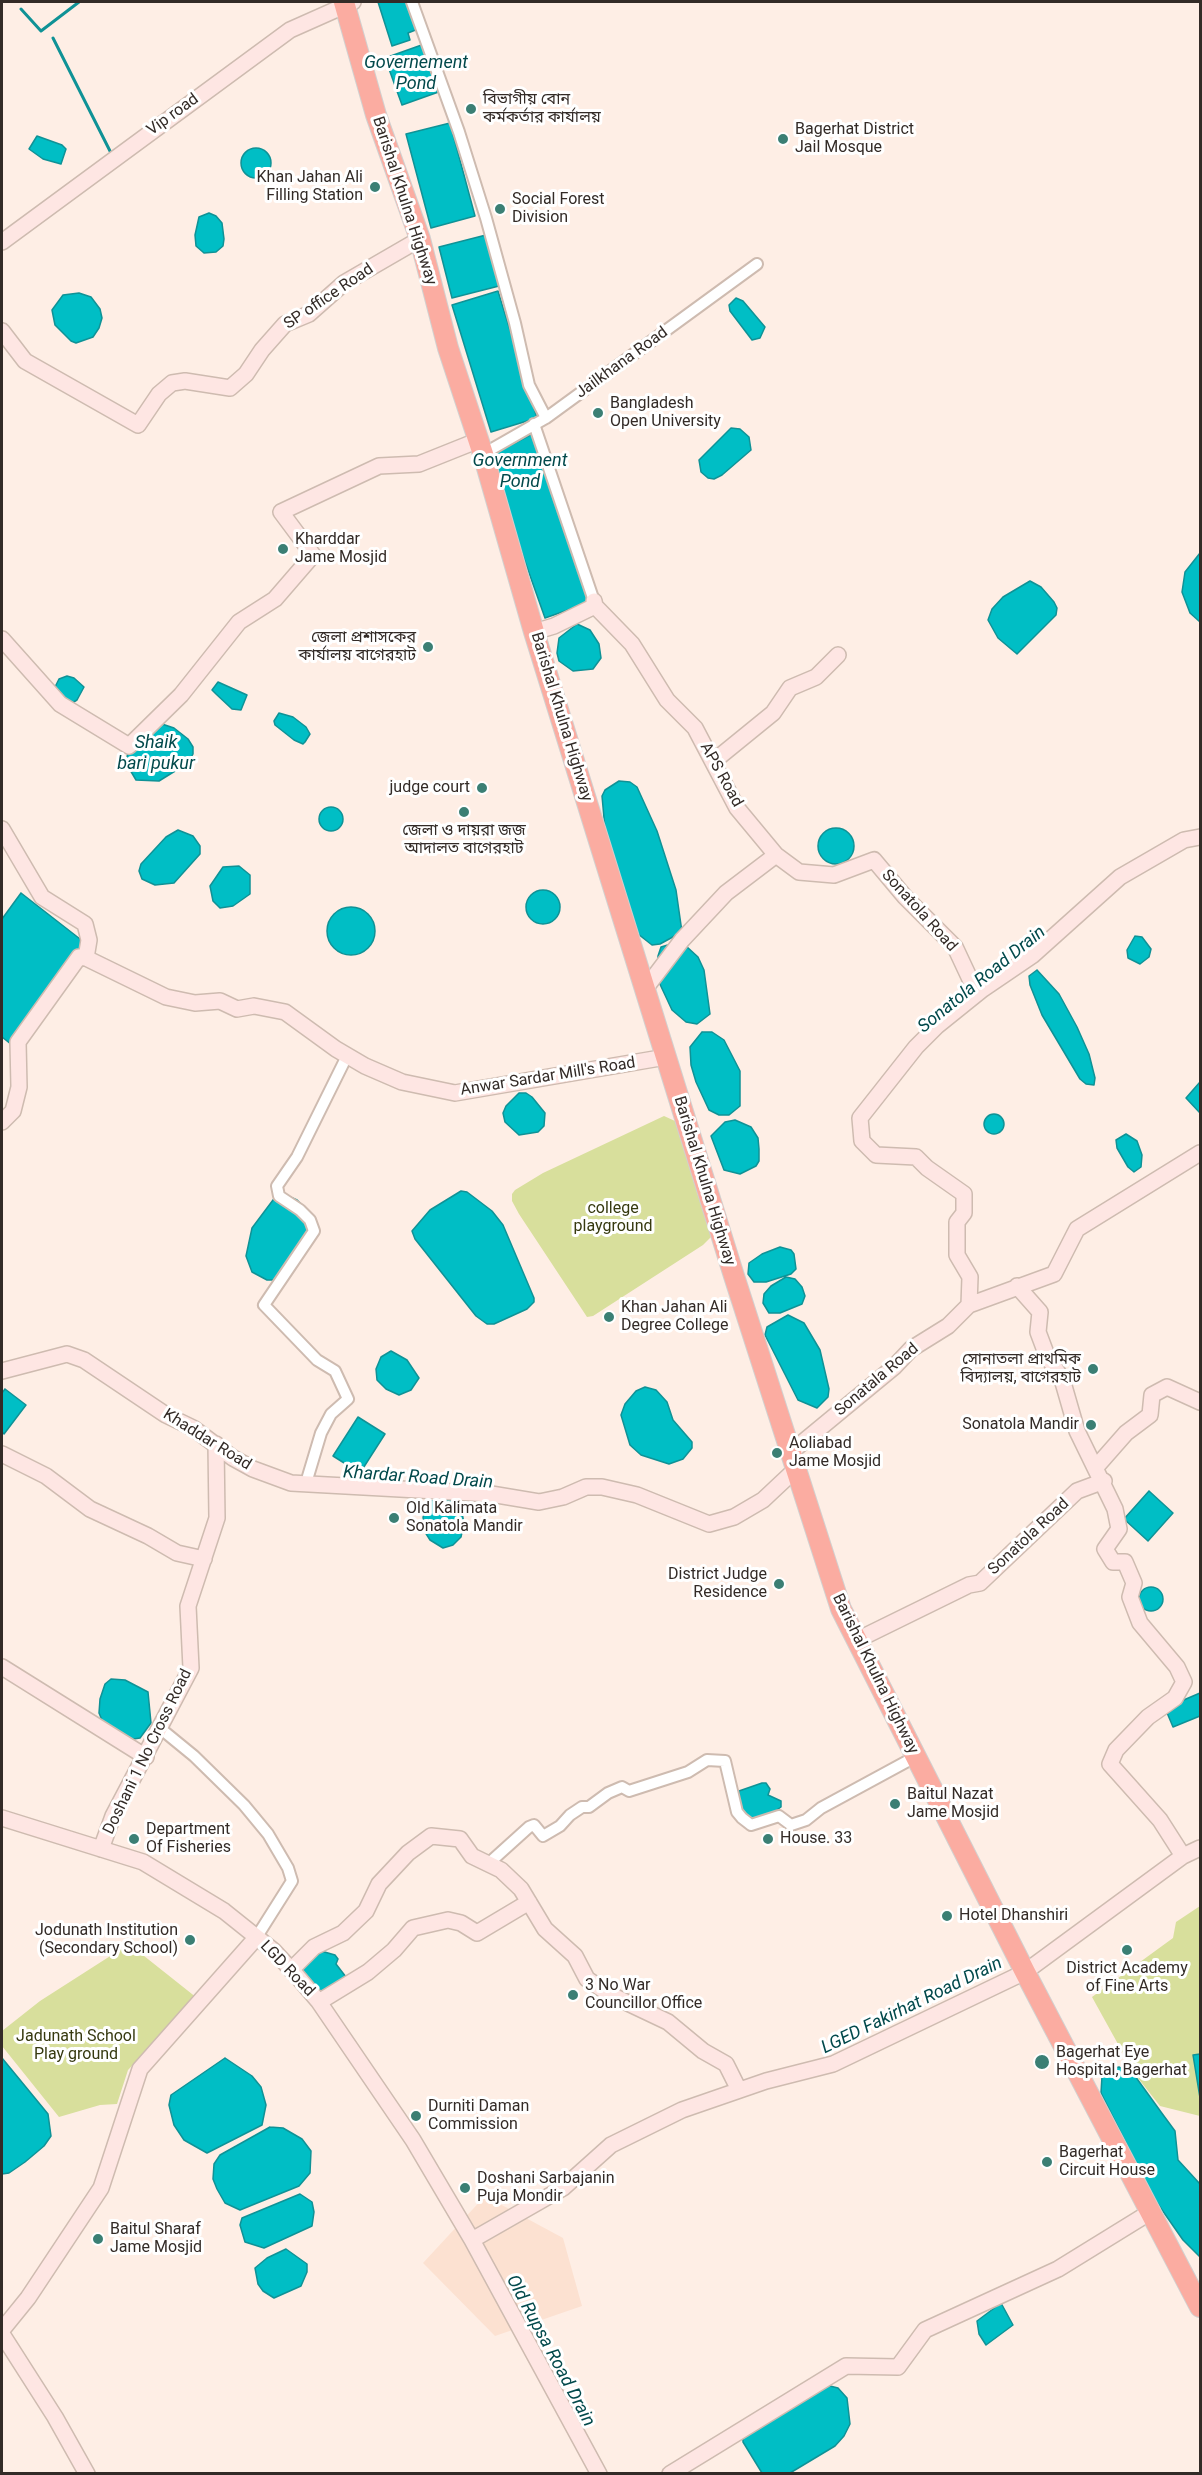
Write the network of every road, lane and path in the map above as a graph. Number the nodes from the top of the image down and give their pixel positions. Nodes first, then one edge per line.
1 (412, 2) edge
2 (347, 3) edge
3 (420, 239) junction
4 (2, 242) edge
5 (757, 264) dead end
6 (2, 331) edge
7 (546, 418) junction
8 (534, 424) junction
9 (481, 447) junction
10 (594, 603) junction
11 (534, 632) junction
12 (2, 639) edge
13 (838, 655) dead end
14 (714, 761) junction
15 (2, 828) edge
16 (1200, 837) edge
17 (776, 855) junction
18 (86, 958) junction
19 (645, 989) junction
20 (977, 994) junction
21 (347, 1056) junction
22 (666, 1057) junction
23 (2, 1122) edge
24 (1200, 1153) edge
25 (1017, 1286) junction
26 (969, 1305) junction
27 (2, 1371) edge
28 (1200, 1402) edge
29 (216, 1444) junction
30 (2, 1454) edge
31 (794, 1460) junction
32 (1097, 1466) junction
33 (1104, 1481) junction
34 (306, 1483) junction
35 (204, 1559) junction
36 (857, 1640) junction
37 (2, 1666) edge
38 (161, 1729) junction
39 (146, 1757) junction
40 (915, 1757) junction
41 (2, 1818) edge
42 (1200, 1848) edge
43 (101, 1849) junction
44 (1183, 1856) junction
45 (488, 1864) junction
46 (529, 1902) junction
47 (256, 1938) junction
48 (291, 1970) junction
49 (1025, 1972) junction
50 (319, 2002) junction
51 (739, 2090) junction
52 (1152, 2211) junction
53 (472, 2240) junction
54 (1200, 2307) edge
55 (2, 2332) edge
56 (87, 2474) edge
57 (599, 2474) edge
58 (670, 2474) edge

1 - 7 street
2 - 3 highway, Barishal Khulna Highway
2 - 4 street, Vip road
3 - 6 street, SP office Road
3 - 9 highway, Barishal Khulna Highway
5 - 7 street, Jailkhana Road
7 - 8 street, Jailkhana Road
8 - 9 street, Jailkhana Road
8 - 10 street
9 - 11 highway, Barishal Khulna Highway
9 - 12 street
10 - 11 street
10 - 14 street, APS Road
11 - 19 highway, Barishal Khulna Highway
13 - 14 street
14 - 17 street, APS Road
15 - 18 street
16 - 20 street
17 - 19 street
17 - 20 street, Sonatola Road
18 - 21 street, Anwar Sardar Mill's Road
18 - 23 street
19 - 22 highway, Barishal Khulna Highway
20 - 26 street
21 - 22 street, Anwar Sardar Mill's Road
21 - 34 street
22 - 31 highway, Barishal Khulna Highway
24 - 25 street
25 - 26 street
25 - 32 street
26 - 31 street, Sonatala Road
27 - 29 street, Khaddar Road
28 - 32 street
29 - 34 street, Khaddar Road
29 - 35 street, Doshani 1 No Cross Road
30 - 35 street
31 - 34 street, Khaddar Road
31 - 36 highway, Barishal Khulna Highway
32 - 33 street
33 - 36 street, Sonatola Road
33 - 44 street
35 - 38 street, Doshani 1 No Cross Road
36 - 40 highway, Barishal Khulna Highway
37 - 39 street
38 - 39 street, Doshani 1 No Cross Road
38 - 47 street
39 - 43 street, Doshani 1 No Cross Road
40 - 45 street
40 - 49 highway, Barishal Khulna Highway
41 - 43 street, LGD Road
42 - 44 street
43 - 47 street, LGD Road
44 - 49 street
45 - 46 street
45 - 48 street
46 - 50 street
46 - 51 street
47 - 48 street, LGD Road
47 - 55 street
48 - 50 street, LGD Road
49 - 51 street
49 - 52 highway, Barishal Khulna Highway
50 - 53 street, LGD Road
51 - 53 street
52 - 54 highway, Barishal Khulna Highway
52 - 58 street
53 - 57 street, LGD Road
55 - 56 street

